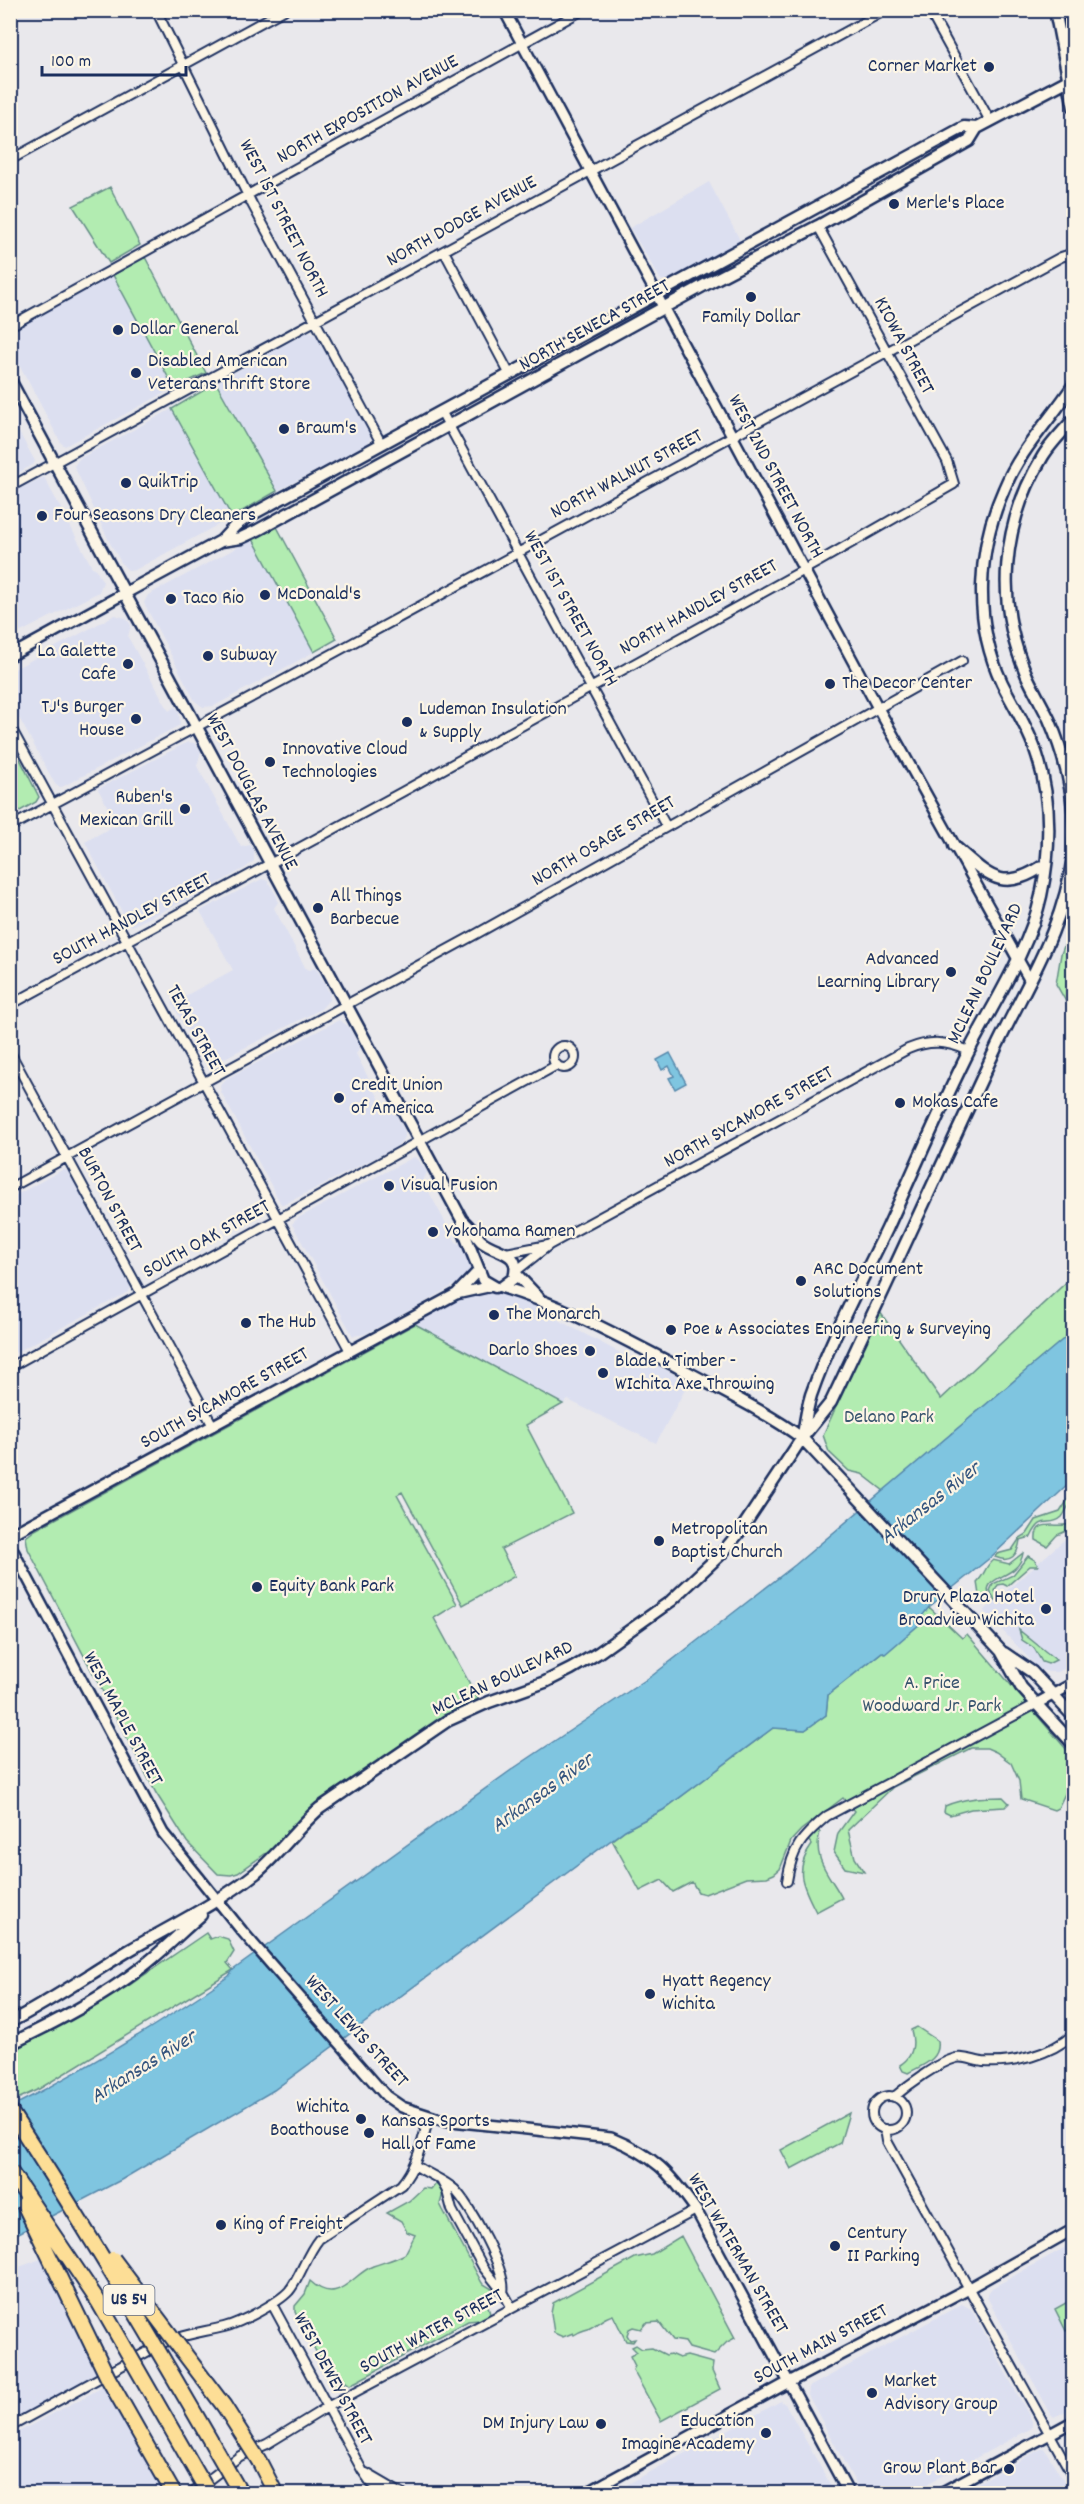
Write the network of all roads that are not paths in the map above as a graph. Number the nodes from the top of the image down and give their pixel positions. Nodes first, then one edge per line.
1 (156, 10) edge
2 (284, 10) edge
3 (504, 10) edge
4 (584, 10) edge
5 (886, 10) edge
6 (929, 10) edge
7 (1055, 10) edge
8 (1068, 10) edge
9 (1074, 27) edge
10 (522, 44) junction
11 (184, 65) junction
12 (1072, 82) edge
13 (1074, 108) edge
14 (990, 121) junction
15 (977, 128) junction
16 (10, 160) edge
17 (591, 171) junction
18 (248, 194) junction
19 (818, 226) junction
20 (444, 250) junction
21 (1074, 253) edge
22 (656, 294) junction
23 (664, 308) junction
24 (315, 321) junction
25 (10, 326) edge
26 (887, 352) junction
27 (509, 373) junction
28 (10, 380) edge
29 (1074, 384) edge
30 (441, 411) junction
31 (1074, 419) edge
32 (449, 426) junction
33 (733, 436) junction
34 (381, 443) junction
35 (55, 463) junction
36 (954, 484) joint
37 (10, 487) edge
38 (221, 541) junction
39 (518, 552) junction
40 (804, 570) junction
41 (125, 593) junction
42 (10, 656) edge
43 (962, 661) dead end
44 (591, 686) junction
45 (878, 708) junction
46 (10, 726) edge
47 (196, 727) junction
48 (53, 805) junction
49 (666, 826) junction
50 (10, 827) edge
51 (954, 846) junction
52 (270, 864) junction
53 (1046, 864) junction
54 (128, 942) junction
55 (1017, 958) junction
56 (1030, 981) junction
57 (10, 1005) edge
58 (345, 1006) junction
59 (969, 1051) junction
60 (10, 1052) edge
61 (557, 1065) dead end
62 (204, 1083) junction
63 (419, 1142) junction
64 (67, 1157) junction
65 (10, 1188) edge
66 (278, 1219) junction
67 (462, 1220) junction
68 (549, 1245) junction
69 (503, 1252) junction
70 (479, 1268) junction
71 (515, 1272) junction
72 (497, 1287) junction
73 (456, 1294) junction
74 (142, 1296) junction
75 (538, 1297) junction
76 (350, 1351) junction
77 (10, 1366) edge
78 (213, 1426) junction
79 (802, 1438) junction
80 (10, 1535) edge
81 (10, 1545) edge
82 (1002, 1651) junction
83 (1074, 1683) edge
84 (1052, 1695) junction
85 (1036, 1704) junction
86 (1074, 1717) edge
87 (1074, 1745) edge
88 (788, 1881) dead end
89 (217, 1901) junction
90 (10, 2022) edge
91 (1071, 2036) edge
92 (10, 2044) edge
93 (1074, 2049) edge
94 (894, 2097) junction
95 (10, 2112) edge
96 (429, 2117) junction
97 (885, 2129) junction
98 (611, 2138) joint
99 (415, 2165) junction
100 (10, 2170) edge
101 (10, 2175) edge
102 (441, 2181) junction
103 (60, 2187) junction
104 (696, 2210) junction
105 (1074, 2229) edge
106 (969, 2288) junction
107 (503, 2292) junction
108 (272, 2304) junction
109 (512, 2308) junction
110 (789, 2382) junction
111 (329, 2406) junction
112 (1074, 2421) edge
113 (10, 2427) edge
114 (1049, 2434) junction
115 (362, 2470) junction
116 (1074, 2478) edge
117 (606, 2482) junction
118 (174, 2493) edge
119 (190, 2493) edge
120 (208, 2493) edge
121 (241, 2493) edge
122 (276, 2493) edge
123 (387, 2493) edge
124 (402, 2493) edge
125 (585, 2493) edge
126 (612, 2493) edge
127 (849, 2493) edge
128 (939, 2493) edge

1 - 11 street, WEST 1ST STREET NORTH
2 - 11 street
3 - 10 street, WEST 2ND STREET NORTH
4 - 10 street, NORTH EXPOSITION AVENUE
5 - 17 street, NORTH DODGE AVENUE
6 - 14 street
7 - 12 main road
8 - 9 main road
10 - 17 street, WEST 2ND STREET NORTH
10 - 18 street, NORTH EXPOSITION AVENUE
11 - 16 street
11 - 18 street, WEST 1ST STREET NORTH
12 - 13 main road
12 - 14 main road, NORTH SENECA STREET
14 - 15 main road, NORTH SENECA STREET
15 - 19 main road, NORTH SENECA STREET
15 - 22 main road, NORTH SENECA STREET
17 - 20 street, NORTH DODGE AVENUE
17 - 22 street, WEST 2ND STREET NORTH
18 - 24 street, WEST 1ST STREET NORTH
18 - 25 street, NORTH EXPOSITION AVENUE
19 - 23 main road, NORTH SENECA STREET
19 - 26 street, KIOWA STREET
20 - 24 street, NORTH DODGE AVENUE
20 - 27 street
21 - 26 street, NORTH WALNUT STREET
22 - 23 street, WEST 2ND STREET NORTH
22 - 27 main road, NORTH SENECA STREET
23 - 32 main road, NORTH SENECA STREET
23 - 33 street, WEST 2ND STREET NORTH
24 - 34 street, WEST 1ST STREET NORTH
24 - 35 street, NORTH DODGE AVENUE
26 - 33 street, NORTH WALNUT STREET
26 - 36 street, KIOWA STREET
27 - 30 main road, NORTH SENECA STREET
28 - 35 main road, WEST DOUGLAS AVENUE
29 - 53 main road, MCLEAN BOULEVARD
30 - 32 street, WEST 1ST STREET NORTH
30 - 34 main road, NORTH SENECA STREET
31 - 56 main road, MCLEAN BOULEVARD
32 - 38 main road, NORTH SENECA STREET
32 - 39 street, WEST 1ST STREET NORTH
33 - 39 street, NORTH WALNUT STREET
33 - 40 street, WEST 2ND STREET NORTH
34 - 38 main road, NORTH SENECA STREET
35 - 37 street, NORTH DODGE AVENUE
35 - 41 main road, WEST DOUGLAS AVENUE
36 - 40 street, NORTH HANDLEY STREET
38 - 41 main road, NORTH SENECA STREET
39 - 44 street, WEST 1ST STREET NORTH
39 - 47 street, NORTH WALNUT STREET
40 - 44 street, NORTH HANDLEY STREET
40 - 45 street, WEST 2ND STREET NORTH
41 - 42 street
41 - 47 main road, WEST DOUGLAS AVENUE
43 - 45 street, NORTH OSAGE STREET
44 - 49 street, WEST 1ST STREET NORTH
44 - 52 street, NORTH HANDLEY STREET
45 - 49 street, NORTH OSAGE STREET
45 - 51 street, WEST 2ND STREET NORTH
46 - 48 street, TEXAS STREET
47 - 48 street, NORTH WALNUT STREET
47 - 52 main road, WEST DOUGLAS AVENUE
48 - 50 street, NORTH WALNUT STREET
48 - 54 street, TEXAS STREET
49 - 58 street, NORTH OSAGE STREET
51 - 53 main road
51 - 55 street, WEST 2ND STREET NORTH
52 - 54 street, SOUTH HANDLEY STREET
52 - 58 main road, WEST DOUGLAS AVENUE
53 - 55 main road, MCLEAN BOULEVARD
54 - 57 street, SOUTH HANDLEY STREET
54 - 62 street, TEXAS STREET
55 - 56 street
55 - 59 main road, MCLEAN BOULEVARD
56 - 79 main road, MCLEAN BOULEVARD
58 - 62 street, NORTH OSAGE STREET
58 - 63 main road, WEST DOUGLAS AVENUE
59 - 68 street, NORTH SYCAMORE STREET
59 - 79 main road, MCLEAN BOULEVARD
60 - 64 street, BURTON STREET
61 - 63 street, SOUTH OAK STREET
62 - 64 street, NORTH OSAGE STREET
62 - 66 street, TEXAS STREET
63 - 66 street, SOUTH OAK STREET
63 - 67 main road, WEST DOUGLAS AVENUE
64 - 65 street, NORTH OSAGE STREET
64 - 74 street, BURTON STREET
66 - 74 street, SOUTH OAK STREET
66 - 76 street, TEXAS STREET
67 - 69 main road, WEST DOUGLAS AVENUE
67 - 70 main road, WEST DOUGLAS AVENUE
68 - 69 street, NORTH SYCAMORE STREET
68 - 71 street, NORTH SYCAMORE STREET
69 - 70 main road
69 - 71 main road, WEST DOUGLAS AVENUE
70 - 72 main road, WEST DOUGLAS AVENUE
70 - 73 street, SOUTH SYCAMORE STREET
71 - 72 main road
71 - 75 main road, WEST DOUGLAS AVENUE
72 - 73 street, SOUTH SYCAMORE STREET
72 - 75 main road, WEST DOUGLAS AVENUE
73 - 76 street, SOUTH SYCAMORE STREET
74 - 77 street, SOUTH OAK STREET
74 - 78 street, BURTON STREET
75 - 79 main road, WEST DOUGLAS AVENUE
76 - 78 street, SOUTH SYCAMORE STREET
78 - 80 street, SOUTH SYCAMORE STREET
79 - 82 main road, WEST DOUGLAS AVENUE
79 - 89 main road, MCLEAN BOULEVARD
81 - 89 street, WEST MAPLE STREET
82 - 84 main road, WEST DOUGLAS AVENUE
82 - 85 main road, WEST DOUGLAS AVENUE
83 - 84 street
84 - 85 street
84 - 86 main road, WEST DOUGLAS AVENUE
85 - 87 main road, WEST DOUGLAS AVENUE
85 - 88 street
89 - 90 main road
89 - 92 main road
89 - 96 street, WEST LEWIS STREET
91 - 93 street
91 - 94 street
94 - 97 street
94 - 97 street
95 - 103 highway, US 54, bridge
96 - 98 street, WEST LEWIS STREET
96 - 99 street
97 - 106 street
98 - 104 street, WEST WATERMAN STREET
99 - 102 street
99 - 108 street
100 - 120 highway, US 54, bridge
101 - 118 highway, bridge
102 - 107 street
102 - 107 street
103 - 121 highway, US 54, bridge
103 - 122 highway, bridge
104 - 109 street, SOUTH WATER STREET
104 - 110 street, WEST WATERMAN STREET
105 - 106 street, SOUTH MAIN STREET
106 - 110 street, SOUTH MAIN STREET
106 - 114 street
107 - 109 street
108 - 111 street, WEST DEWEY STREET
108 - 113 street
109 - 111 street, SOUTH WATER STREET
110 - 117 street, SOUTH MAIN STREET
110 - 127 street, WEST WATERMAN STREET
111 - 115 street, WEST DEWEY STREET
111 - 119 street, SOUTH WATER STREET
112 - 114 street
114 - 116 street
114 - 128 street
115 - 123 street, WEST DEWEY STREET
115 - 124 street, WEST DEWEY STREET
117 - 125 street, SOUTH MAIN STREET
117 - 126 street

